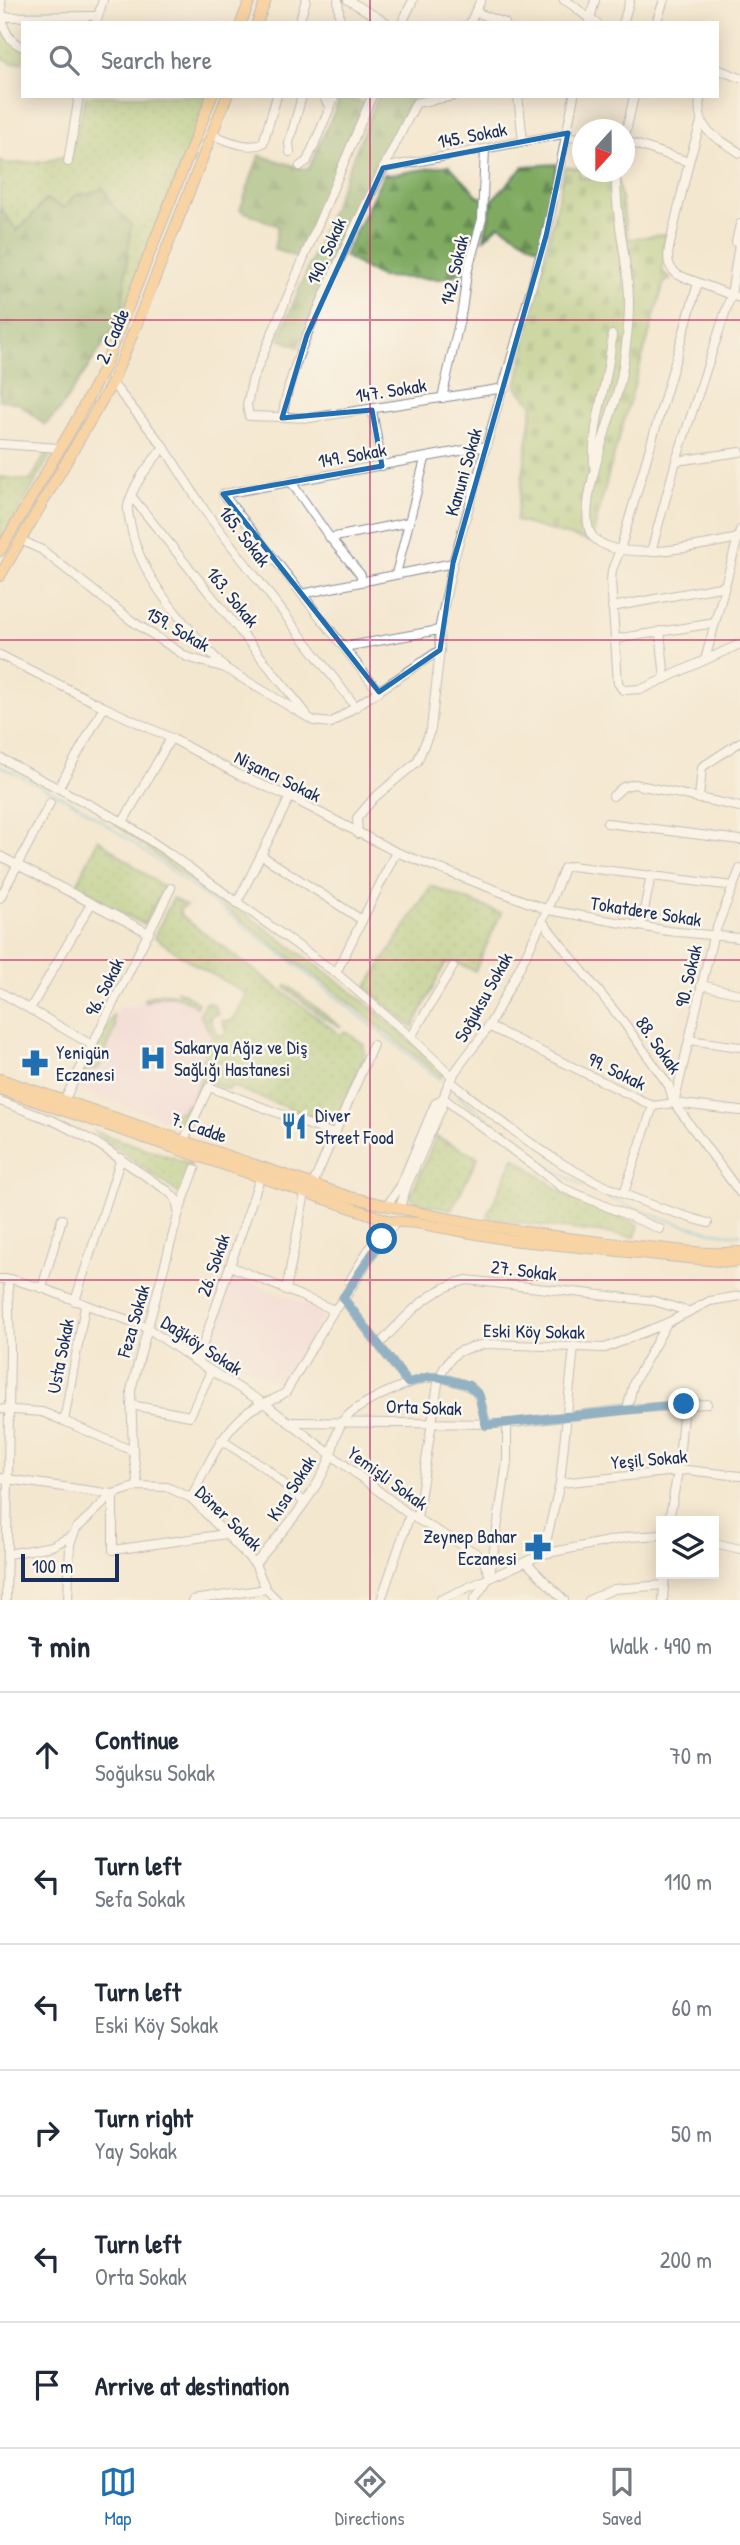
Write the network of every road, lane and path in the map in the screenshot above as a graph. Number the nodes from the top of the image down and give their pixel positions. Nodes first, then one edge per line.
1 (1, 0) edge
2 (103, 0) edge
3 (250, 0) edge
4 (266, 0) edge
5 (306, 0) edge
6 (338, 0) edge
7 (348, 0) edge
8 (413, 0) edge
9 (481, 0) edge
10 (564, 0) edge
11 (595, 0) edge
12 (630, 0) edge
13 (664, 0) edge
14 (364, 4) edge
15 (475, 12) junction
16 (97, 19) edge
17 (50, 21) edge
18 (242, 21) edge
19 (258, 21) edge
20 (300, 21) edge
21 (340, 21) edge
22 (385, 21) edge
23 (403, 21) edge
24 (471, 21) edge
25 (500, 21) edge
26 (591, 21) edge
27 (592, 21) edge
28 (624, 21) edge
29 (657, 21) edge
30 (21, 22) edge
31 (2, 23) edge
32 (21, 46) edge
33 (719, 70) edge
34 (740, 78) edge
35 (79, 98) edge
36 (211, 98) edge
37 (226, 98) edge
38 (276, 98) edge
39 (301, 98) edge
40 (324, 98) edge
41 (334, 98) edge
42 (371, 98) edge
43 (435, 98) edge
44 (518, 98) edge
45 (574, 98) edge
46 (634, 98) edge
47 (700, 98) edge
48 (330, 108) junction
49 (630, 119) edge
50 (701, 122) junction
51 (212, 135) junction
52 (568, 135) junction
53 (572, 136) edge
54 (523, 141) junction
55 (635, 144) edge
56 (485, 149) junction
57 (290, 152) dead end
58 (740, 153) edge
59 (68, 162) dead end
60 (689, 162) junction
61 (300, 166) dead end
62 (383, 168) junction
63 (617, 182) edge
64 (740, 224) edge
65 (740, 237) edge
66 (698, 283) junction
67 (728, 294) junction
68 (740, 298) edge
69 (612, 335) dead end
70 (111, 383) junction
71 (505, 388) junction
72 (442, 398) junction
73 (372, 410) junction
74 (282, 418) junction
75 (0, 444) edge
76 (487, 446) junction
77 (164, 447) junction
78 (60, 448) junction
79 (740, 452) edge
80 (425, 459) junction
81 (676, 461) junction
82 (382, 466) junction
83 (594, 473) junction
84 (291, 482) junction
85 (132, 496) junction
86 (409, 523) junction
87 (739, 534) edge
88 (330, 538) junction
89 (21, 540) junction
90 (620, 550) junction
91 (0, 551) edge
92 (651, 552) junction
93 (453, 563) junction
94 (396, 574) junction
95 (0, 576) edge
96 (362, 581) junction
97 (725, 586) junction
98 (302, 594) junction
99 (612, 607) junction
100 (715, 623) junction
101 (439, 630) junction
102 (660, 631) junction
103 (615, 639) junction
104 (740, 643) edge
105 (344, 648) junction
106 (440, 650) junction
107 (0, 655) edge
108 (705, 660) junction
109 (225, 668) junction
110 (665, 678) junction
111 (379, 692) junction
112 (104, 707) junction
113 (356, 707) junction
114 (310, 718) junction
115 (171, 738) junction
116 (740, 742) edge
117 (0, 758) edge
118 (59, 787) junction
119 (613, 796) dead end
120 (290, 797) junction
121 (699, 799) junction
122 (50, 803) dead end
123 (740, 807) edge
124 (123, 822) junction
125 (607, 823) dead end
126 (358, 834) junction
127 (740, 840) edge
128 (396, 852) junction
129 (261, 855) junction
130 (0, 856) edge
131 (17, 866) junction
132 (740, 869) edge
133 (651, 875) junction
134 (733, 886) junction
135 (171, 888) dead end
136 (0, 898) edge
137 (237, 903) junction
138 (91, 904) junction
139 (548, 909) junction
140 (362, 920) junction
141 (542, 921) junction
142 (641, 926) junction
143 (149, 933) junction
144 (713, 937) junction
145 (740, 938) edge
146 (453, 967) dead end
147 (336, 973) junction
148 (701, 985) junction
149 (0, 992) edge
150 (740, 994) edge
151 (30, 1009) junction
152 (488, 1026) junction
153 (411, 1037) junction
154 (689, 1040) junction
155 (92, 1045) junction
156 (373, 1045) dead end
157 (740, 1047) edge
158 (0, 1078) edge
159 (452, 1079) junction
160 (0, 1089) edge
161 (443, 1098) junction
162 (0, 1101) edge
163 (64, 1101) junction
164 (674, 1103) junction
165 (653, 1106) junction
166 (740, 1111) edge
167 (336, 1135) junction
168 (184, 1140) junction
169 (121, 1157) junction
170 (195, 1169) dead end
171 (260, 1178) junction
172 (313, 1184) junction
173 (305, 1193) junction
174 (624, 1193) junction
175 (740, 1193) edge
176 (388, 1204) junction
177 (400, 1207) junction
178 (179, 1212) junction
179 (381, 1217) junction
180 (62, 1219) dead end
181 (397, 1221) junction
182 (708, 1223) dead end
183 (660, 1229) dead end
184 (740, 1252) edge
185 (740, 1261) edge
186 (230, 1266) junction
187 (4, 1279) edge
188 (42, 1288) junction
189 (286, 1290) junction
190 (740, 1296) edge
191 (343, 1298) junction
192 (75, 1301) junction
193 (85, 1306) junction
194 (334, 1310) junction
195 (687, 1311) junction
196 (667, 1323) junction
197 (146, 1327) junction
198 (379, 1345) junction
199 (575, 1346) junction
200 (5, 1351) edge
201 (197, 1362) junction
202 (211, 1371) junction
203 (439, 1377) junction
204 (408, 1383) junction
205 (265, 1404) junction
206 (684, 1404) junction
207 (707, 1404) dead end
208 (131, 1405) junction
209 (4, 1409) edge
210 (627, 1409) junction
211 (568, 1418) junction
212 (64, 1421) junction
213 (343, 1421) junction
214 (288, 1422) junction
215 (433, 1422) junction
216 (507, 1424) junction
217 (486, 1425) junction
218 (221, 1440) junction
219 (133, 1451) junction
220 (330, 1455) junction
221 (678, 1471) junction
222 (740, 1476) edge
223 (4, 1479) edge
224 (560, 1483) junction
225 (138, 1486) junction
226 (113, 1494) junction
227 (191, 1498) junction
228 (304, 1502) junction
229 (671, 1516) edge
230 (413, 1517) junction
231 (226, 1534) junction
232 (656, 1535) edge
233 (72, 1536) junction
234 (719, 1544) edge
235 (4, 1545) edge
236 (740, 1549) edge
237 (543, 1554) junction
238 (8, 1555) junction
239 (526, 1562) junction
240 (255, 1564) junction
241 (490, 1576) junction
242 (665, 1579) edge
243 (664, 1585) junction
244 (266, 1589) junction
245 (220, 1598) edge
246 (6, 1600) edge
247 (68, 1600) edge
248 (193, 1600) edge
249 (277, 1600) edge
250 (381, 1600) edge
251 (440, 1600) edge
252 (474, 1600) edge
253 (564, 1600) edge
254 (589, 1600) edge
255 (663, 1600) edge

1 - 31 street
2 - 16 street
3 - 18 main road
4 - 19 main road
5 - 20 street
6 - 21 street
7 - 14 street
8 - 23 street
9 - 15 street
10 - 26 street
11 - 27 street
12 - 28 street
13 - 29 street
14 - 22 street
15 - 24 street
15 - 25 street
16 - 17 street
30 - 31 street
31 - 32 street
33 - 34 street
35 - 59 street
36 - 78 main road, 2. Cadde
37 - 51 main road, 2. Cadde
38 - 51 street
39 - 57 street
40 - 48 street
41 - 48 street
42 - 74 street, 147. Sokak
43 - 62 street, 140. Sokak
44 - 54 street
45 - 52 street, Kanuni Sokak
46 - 49 street
47 - 50 street
48 - 61 street
50 - 58 street
50 - 60 street
51 - 70 main road, 2. Cadde
52 - 53 street, 145. Sokak
52 - 54 street, 145. Sokak
52 - 71 street, Kanuni Sokak
54 - 56 street, 145. Sokak
55 - 60 street
56 - 62 street, 145. Sokak
56 - 72 street, 142. Sokak
60 - 66 street
62 - 74 street, 140. Sokak
63 - 83 street
64 - 67 street
65 - 67 street
66 - 67 street
66 - 90 street
67 - 68 street
67 - 81 street
69 - 83 street
70 - 77 street, 165. Sokak
70 - 89 main road, 2. Cadde
71 - 72 street, 147. Sokak
71 - 76 street, Kanuni Sokak
72 - 73 street, 147. Sokak
73 - 74 street, 147. Sokak
73 - 82 street
75 - 78 street
76 - 80 street, 149. Sokak
76 - 93 street, Kanuni Sokak
77 - 85 street
77 - 113 street, 165. Sokak
78 - 91 main road, 2. Cadde
79 - 81 street
80 - 82 street, 149. Sokak
80 - 86 street
81 - 92 street
82 - 84 street, 149. Sokak
83 - 90 street
84 - 88 street
84 - 98 street, 149. Sokak
85 - 109 street
85 - 114 street, 163. Sokak
86 - 88 street
86 - 94 street
87 - 92 street
87 - 97 street
88 - 96 street
89 - 95 main road, 2. Cadde
89 - 109 street, 159. Sokak
90 - 92 street
90 - 99 street
93 - 94 street
93 - 101 street, Kanuni Sokak
94 - 96 street
96 - 98 street
97 - 99 street
97 - 100 street
98 - 105 street
99 - 103 street
100 - 102 street
100 - 108 street
101 - 105 street
101 - 106 street, Kanuni Sokak
102 - 103 street
102 - 110 street
103 - 110 street
104 - 108 street
105 - 111 street
106 - 111 street
106 - 126 street, Kanuni Sokak
107 - 112 street, Nişancı Sokak
108 - 110 street
109 - 114 street, 159. Sokak
111 - 113 street
112 - 115 street, Nişancı Sokak
112 - 118 street
113 - 114 street, 159. Sokak
115 - 120 street, Nişancı Sokak
115 - 124 street
116 - 121 street
117 - 118 street
118 - 124 street
119 - 121 street
120 - 126 street, Nişancı Sokak
120 - 129 street
121 - 123 street
122 - 131 street
124 - 137 street
125 - 127 street
126 - 128 street, Nişancı Sokak
128 - 139 street, Nişancı Sokak
128 - 140 street
129 - 137 street
129 - 140 street
130 - 131 street
131 - 136 street
131 - 138 street
132 - 134 street, 90. Sokak
133 - 134 street
133 - 139 street, Soğuksu Sokak
133 - 142 street
134 - 144 street, 90. Sokak
135 - 143 street, 96. Sokak
137 - 147 street
138 - 143 street
138 - 151 street
139 - 141 street, Soğuksu Sokak
139 - 142 street, Tokatdere Sokak
140 - 147 street
141 - 152 street, Soğuksu Sokak
141 - 164 street, 88. Sokak
142 - 144 street, Tokatdere Sokak
143 - 155 street, 96. Sokak
144 - 145 street, Tokatdere Sokak
144 - 148 street, 90. Sokak
146 - 153 street
147 - 153 street
148 - 150 street
148 - 154 street, 90. Sokak
149 - 151 street
151 - 155 street
152 - 159 street, Soğuksu Sokak
152 - 165 street, 99. Sokak
153 - 159 street
154 - 157 street
154 - 164 street, 90. Sokak
155 - 163 street, 96. Sokak
156 - 167 street
158 - 163 main road, 7. Cadde
159 - 161 street, Soğuksu Sokak
159 - 174 street
160 - 171 main road, 7. Cadde
161 - 176 street
161 - 177 street
161 - 183 street
162 - 169 street
163 - 168 main road, 7. Cadde
164 - 165 street, 99. Sokak
164 - 166 street, 99. Sokak
164 - 175 street, 88. Sokak
165 - 174 street
167 - 168 street
167 - 172 street
168 - 172 main road, 7. Cadde
169 - 178 street
169 - 192 street, Usta Sokak
170 - 178 street, Feza Sokak
171 - 173 main road, 7. Cadde
171 - 186 street, 26. Sokak
172 - 176 main road, 7. Cadde
173 - 179 main road, 7. Cadde
173 - 189 street
174 - 182 street
176 - 177 main road, 7. Cadde
176 - 179 main road
177 - 181 main road
177 - 184 main road
178 - 197 street, Feza Sokak
179 - 181 main road, 7. Cadde
179 - 191 street
180 - 188 street
181 - 185 main road
181 - 191 street
186 - 189 street
186 - 201 street, 26. Sokak
187 - 188 street, Dağköy Sokak
187 - 200 street
188 - 192 street, Dağköy Sokak
189 - 194 street
190 - 195 street, Eski Köy Sokak
191 - 194 street
191 - 198 street
192 - 193 street, Dağköy Sokak
193 - 197 street, Dağköy Sokak
193 - 212 street, Usta Sokak
194 - 205 street
195 - 196 street, Eski Köy Sokak
195 - 198 street, 27. Sokak
196 - 199 street, Eski Köy Sokak
196 - 210 street
197 - 201 street, Dağköy Sokak
197 - 208 street, Feza Sokak
198 - 204 street
199 - 203 street, Eski Köy Sokak
199 - 211 street
200 - 209 street
201 - 202 street, Dağköy Sokak
202 - 205 street, Dağköy Sokak
202 - 208 street
203 - 204 street
203 - 215 street
203 - 217 street
204 - 213 street
205 - 214 street, Yemişli Sokak
205 - 218 street
206 - 207 street, Orta Sokak
206 - 210 street, Orta Sokak
206 - 221 street
208 - 219 street, Feza Sokak
209 - 212 street
209 - 223 street
210 - 211 street, Orta Sokak
211 - 216 street, Orta Sokak
211 - 224 street
212 - 219 street, Usta Sokak
213 - 214 street, Orta Sokak
213 - 215 street, Orta Sokak
213 - 220 street, Kısa Sokak
214 - 220 street, Yemişli Sokak
215 - 217 street, Orta Sokak
215 - 230 street
216 - 217 street, Orta Sokak
216 - 241 street
218 - 227 street
218 - 228 street
219 - 225 street, Feza Sokak
220 - 228 street, Kısa Sokak
220 - 230 street, Yemişli Sokak
221 - 222 street, Yeşil Sokak
221 - 224 street, Yeşil Sokak
221 - 229 street
223 - 226 street
223 - 235 street
224 - 237 street
225 - 226 street, Döner Sokak
225 - 227 street, Döner Sokak
226 - 231 street
226 - 233 street, Döner Sokak
227 - 231 street, Döner Sokak
228 - 240 street, Kısa Sokak
230 - 241 street, Yemişli Sokak
230 - 250 street
231 - 240 street, Döner Sokak
232 - 237 street
233 - 238 street
233 - 247 street
234 - 236 street
235 - 238 street
237 - 239 street
238 - 246 street
239 - 241 street
239 - 253 street
240 - 244 street, Döner Sokak
241 - 251 street
241 - 252 street
242 - 243 street
243 - 254 street
243 - 255 street
244 - 245 street
244 - 249 street
245 - 248 street

